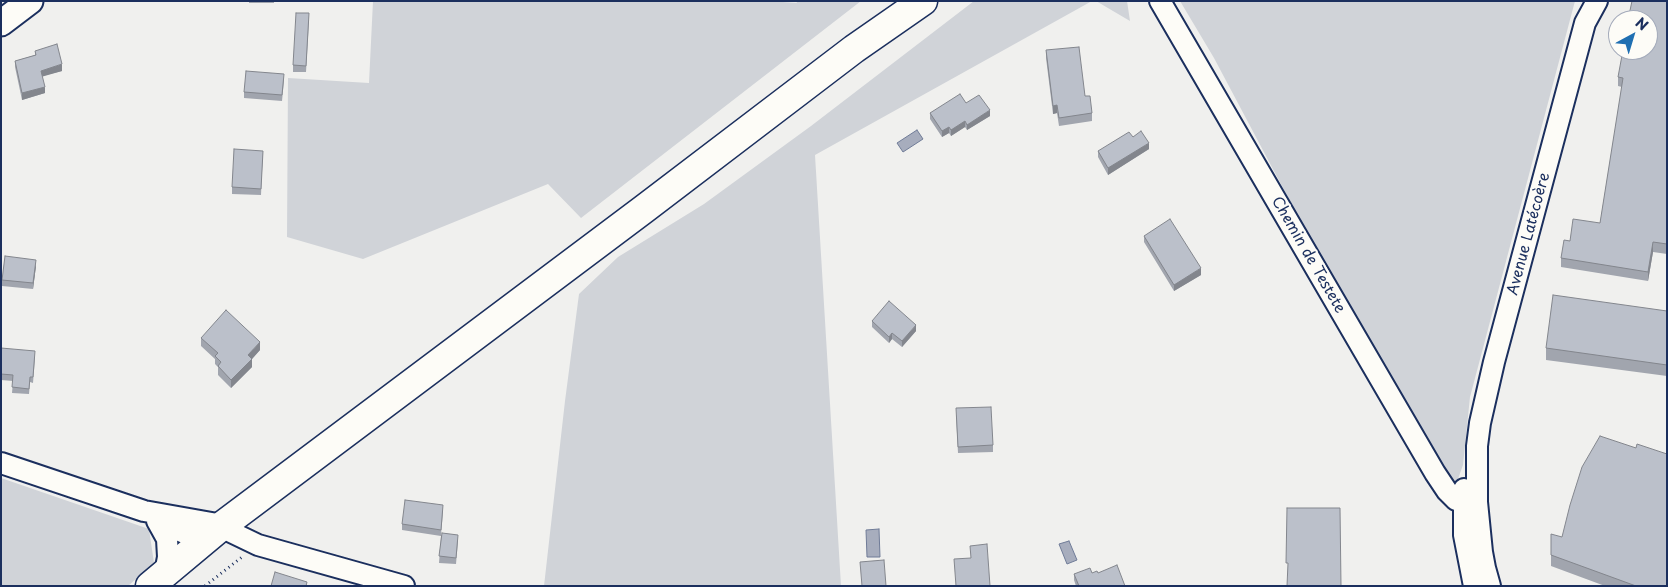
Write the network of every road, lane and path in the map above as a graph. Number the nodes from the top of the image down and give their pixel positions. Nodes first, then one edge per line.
1 (30, 1) edge
2 (923, 1) edge
3 (1160, 1) edge
4 (1586, 1) edge
5 (1597, 1) edge
6 (1, 22) edge
7 (1585, 23) junction
8 (1476, 446) junction
9 (1, 463) edge
10 (1463, 502) junction
11 (150, 516) junction
12 (215, 532) junction
13 (258, 544) junction
14 (158, 579) edge
15 (205, 586) edge
16 (404, 586) edge
17 (1474, 586) edge
18 (1490, 586) edge

1 - 6 street
2 - 12 main road
3 - 10 street, Chemin de Testete
4 - 7 street, Avenue Latécoère
5 - 7 street, Avenue Latécoère
7 - 8 street, Avenue Latécoère
8 - 10 street, Avenue Latécoère
8 - 18 street, Avenue Latécoère
9 - 11 street
10 - 17 street, Avenue Latécoère
11 - 12 street
11 - 14 street
12 - 13 street
12 - 14 main road
13 - 15 path
13 - 16 street

